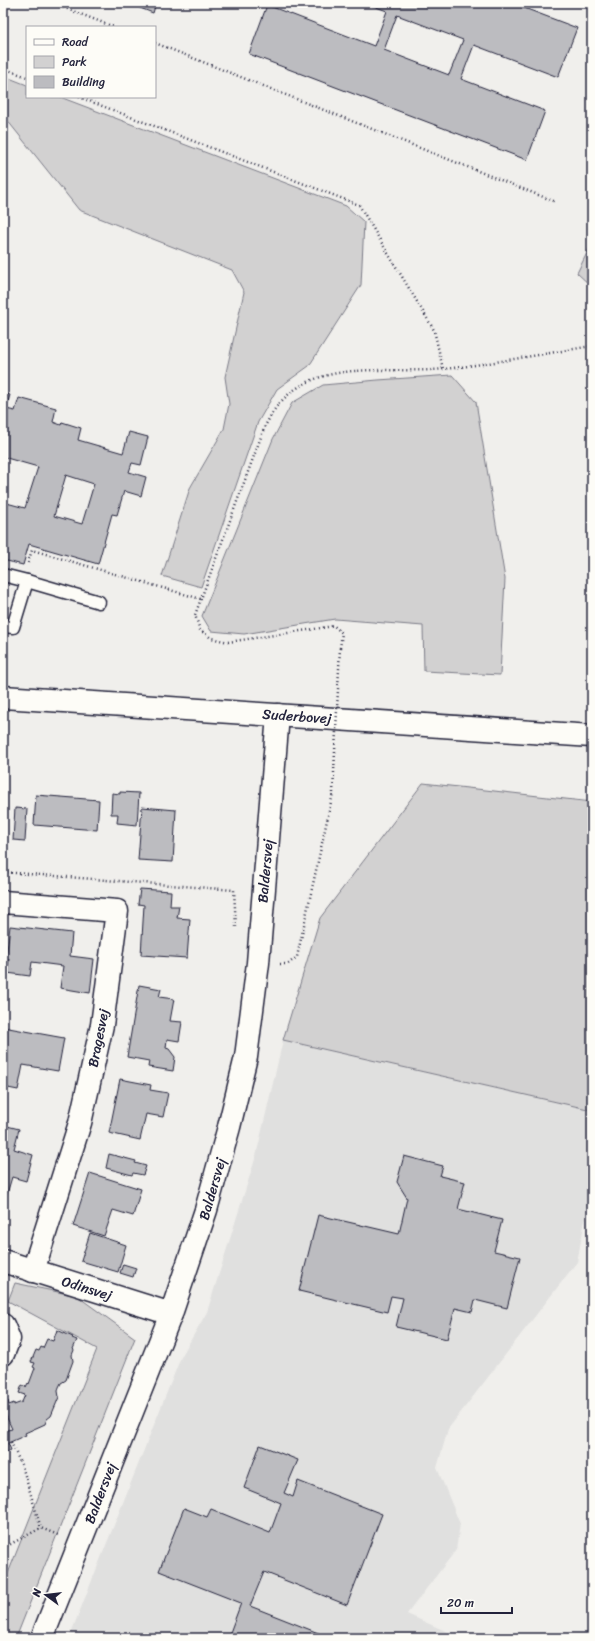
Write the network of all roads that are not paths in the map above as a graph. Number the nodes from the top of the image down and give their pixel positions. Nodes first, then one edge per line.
1 (3, 575) edge
2 (27, 581) junction
3 (99, 602) dead end
4 (3, 626) edge
5 (3, 697) edge
6 (278, 715) junction
7 (592, 736) edge
8 (3, 902) edge
9 (3, 1261) edge
10 (33, 1271) junction
11 (172, 1314) junction
12 (3, 1325) edge
13 (3, 1354) edge
14 (42, 1638) edge

1 - 2 lane
2 - 3 lane
2 - 4 lane
5 - 6 street, Suderbovej
6 - 7 street, Suderbovej
6 - 11 street, Baldersvej
8 - 10 street, Bragesvej
9 - 10 street, Odinsvej
10 - 11 street, Odinsvej
11 - 14 street, Baldersvej
12 - 13 street

